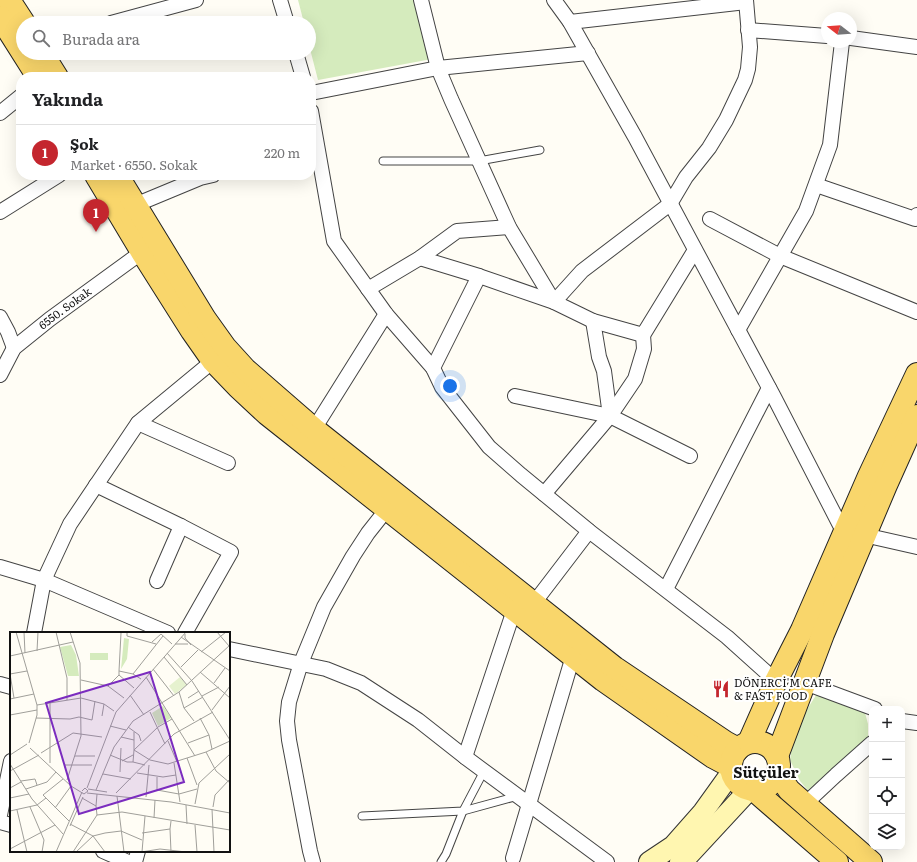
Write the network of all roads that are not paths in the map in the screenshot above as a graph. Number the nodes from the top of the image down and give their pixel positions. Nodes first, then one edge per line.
1 (9, 0) edge
2 (196, 0) edge
3 (280, 0) edge
4 (421, 0) edge
5 (554, 0) edge
6 (746, 1) edge
7 (19, 16) edge
8 (137, 16) edge
9 (285, 16) edge
10 (0, 17) edge
11 (570, 22) junction
12 (748, 30) junction
13 (821, 36) edge
14 (857, 39) edge
15 (16, 42) edge
16 (917, 47) edge
17 (841, 48) edge
18 (588, 53) junction
19 (27, 60) edge
20 (46, 60) edge
21 (298, 60) edge
22 (438, 68) junction
23 (35, 72) edge
24 (54, 72) edge
25 (302, 72) edge
26 (316, 92) edge
27 (16, 100) edge
28 (0, 113) edge
29 (540, 150) dead end
30 (316, 158) edge
31 (383, 161) dead end
32 (479, 161) junction
33 (51, 180) edge
34 (99, 180) edge
35 (120, 180) edge
36 (195, 180) edge
37 (816, 185) junction
38 (670, 204) junction
39 (135, 205) junction
40 (0, 212) edge
41 (916, 218) edge
42 (710, 219) dead end
43 (509, 227) junction
44 (695, 250) junction
45 (142, 252) junction
46 (780, 256) junction
47 (420, 258) junction
48 (479, 276) junction
49 (368, 289) junction
50 (554, 302) junction
51 (917, 312) edge
52 (386, 314) junction
53 (0, 317) edge
54 (593, 321) junction
55 (738, 330) junction
56 (643, 335) junction
57 (14, 348) junction
58 (213, 361) junction
59 (433, 368) junction
60 (917, 374) edge
61 (0, 375) edge
62 (769, 388) junction
63 (514, 396) dead end
64 (610, 416) junction
65 (917, 416) edge
66 (138, 423) junction
67 (314, 429) junction
68 (690, 456) dead end
69 (228, 463) dead end
70 (96, 485) junction
71 (544, 494) junction
72 (387, 509) junction
73 (181, 526) junction
74 (589, 531) junction
75 (854, 534) junction
76 (917, 547) edge
77 (0, 567) edge
78 (44, 580) junction
79 (157, 581) dead end
80 (666, 589) junction
81 (524, 606) junction
82 (34, 632) edge
83 (166, 632) edge
84 (186, 632) edge
85 (230, 649) edge
86 (573, 656) junction
87 (302, 663) junction
88 (776, 681) junction
89 (805, 683) junction
90 (0, 684) edge
91 (10, 687) edge
92 (869, 707) edge
93 (905, 721) edge
94 (917, 722) edge
95 (869, 746) edge
96 (465, 757) junction
97 (737, 758) junction
98 (777, 765) junction
99 (10, 766) edge
100 (484, 771) junction
101 (752, 791) junction
102 (523, 800) junction
103 (805, 804) junction
104 (463, 811) junction
105 (0, 815) edge
106 (362, 816) dead end
107 (0, 822) edge
108 (10, 825) edge
109 (105, 852) edge
110 (138, 852) edge
111 (513, 858) dead end
112 (685, 861) edge
113 (128, 862) edge
114 (134, 862) edge
115 (313, 862) edge
116 (441, 862) edge
117 (607, 862) edge
118 (649, 862) edge
119 (837, 862) edge
120 (871, 862) edge

1 - 7 main road
2 - 8 street
3 - 9 street
4 - 22 street
5 - 11 street
6 - 11 street
6 - 12 street
10 - 15 main road
11 - 18 street
12 - 13 street
12 - 38 street
14 - 16 street
17 - 37 street
18 - 22 street
18 - 38 street
19 - 23 main road
20 - 24 main road
21 - 25 street
22 - 26 street
22 - 32 street
27 - 28 street
29 - 32 lane
30 - 49 street
31 - 32 lane
32 - 43 street
33 - 40 street
34 - 45 main road
35 - 39 main road
36 - 39 street
37 - 41 street
37 - 46 street
38 - 44 street
38 - 50 street
39 - 67 main road
42 - 46 street
43 - 47 street
43 - 50 street
44 - 55 street
44 - 56 street
45 - 57 street, 6550. Sokak
45 - 58 main road
46 - 51 street
46 - 55 street
47 - 48 street
47 - 49 street
48 - 50 street
48 - 59 street
49 - 52 street
50 - 54 street
52 - 59 street
52 - 67 street
53 - 57 street
54 - 56 street
54 - 64 street
55 - 62 street
56 - 64 street
57 - 61 street, 6550. Sokak
58 - 66 street
58 - 72 main road
59 - 71 street
60 - 75 main road
62 - 75 street
62 - 80 street
63 - 64 street
64 - 68 street
64 - 71 street
65 - 75 main road
66 - 69 street
66 - 70 street
67 - 81 main road
70 - 73 street
70 - 78 street
71 - 74 street
72 - 81 main road
72 - 87 street
73 - 79 street
73 - 84 street
74 - 80 street
74 - 81 street
75 - 76 street
75 - 88 main road
75 - 89 main road
77 - 78 street
78 - 82 street
78 - 83 street
80 - 88 street
81 - 86 main road
81 - 96 street
81 - 97 main road
85 - 87 street
86 - 97 main road
86 - 102 street
87 - 96 street
87 - 115 street
88 - 97 main road
89 - 92 street
89 - 98 main road
90 - 91 street
93 - 94 street
95 - 103 street
96 - 100 street
97 - 98 main road
97 - 101 main road
97 - 118 main road
98 - 101 main road
98 - 103 main road
99 - 105 street
100 - 102 street
100 - 104 lane
101 - 112 main road
101 - 119 main road
102 - 104 lane
102 - 111 street
102 - 117 street
103 - 120 main road
104 - 106 lane
104 - 116 lane
107 - 108 street
109 - 113 street
110 - 114 street

